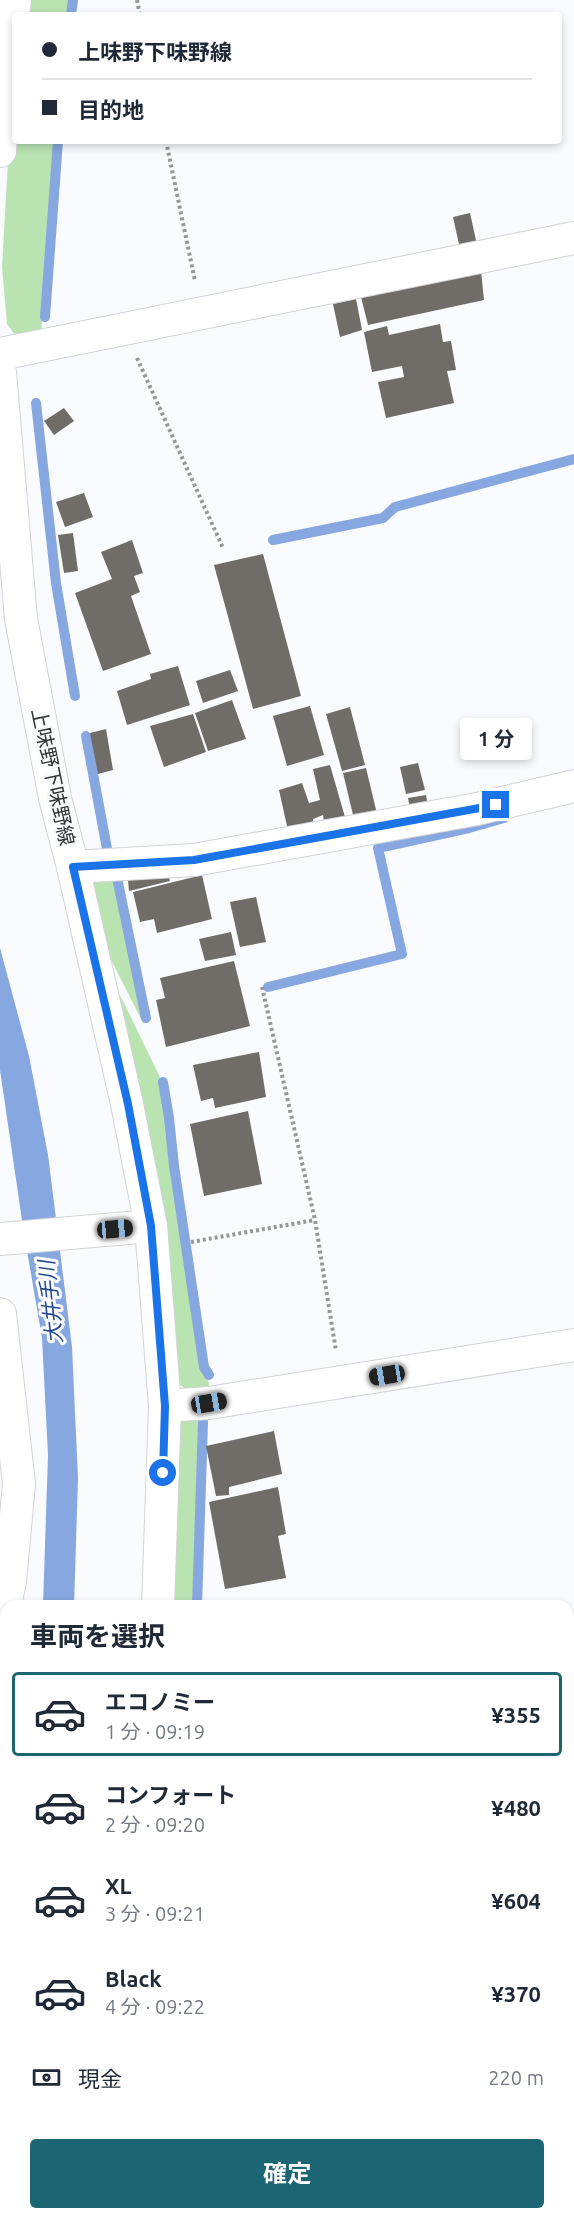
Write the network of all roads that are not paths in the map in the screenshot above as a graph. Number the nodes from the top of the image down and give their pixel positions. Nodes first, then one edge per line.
1 (12, 23) edge
2 (0, 151) edge
3 (574, 238) edge
4 (0, 354) edge
5 (0, 372) edge
6 (5, 485) edge
7 (574, 786) edge
8 (73, 867) junction
9 (144, 1226) junction
10 (1, 1239) edge
11 (0, 1314) edge
12 (574, 1345) edge
13 (165, 1406) junction
14 (6, 1600) edge
15 (158, 1600) edge

1 - 2 street
3 - 4 street
5 - 6 street, 上味野下味野線
6 - 8 street, 上味野下味野線
7 - 8 street
8 - 9 street, 上味野下味野線
9 - 10 street
9 - 13 street, 上味野下味野線
11 - 14 street
12 - 13 street
13 - 15 street, 上味野下味野線

